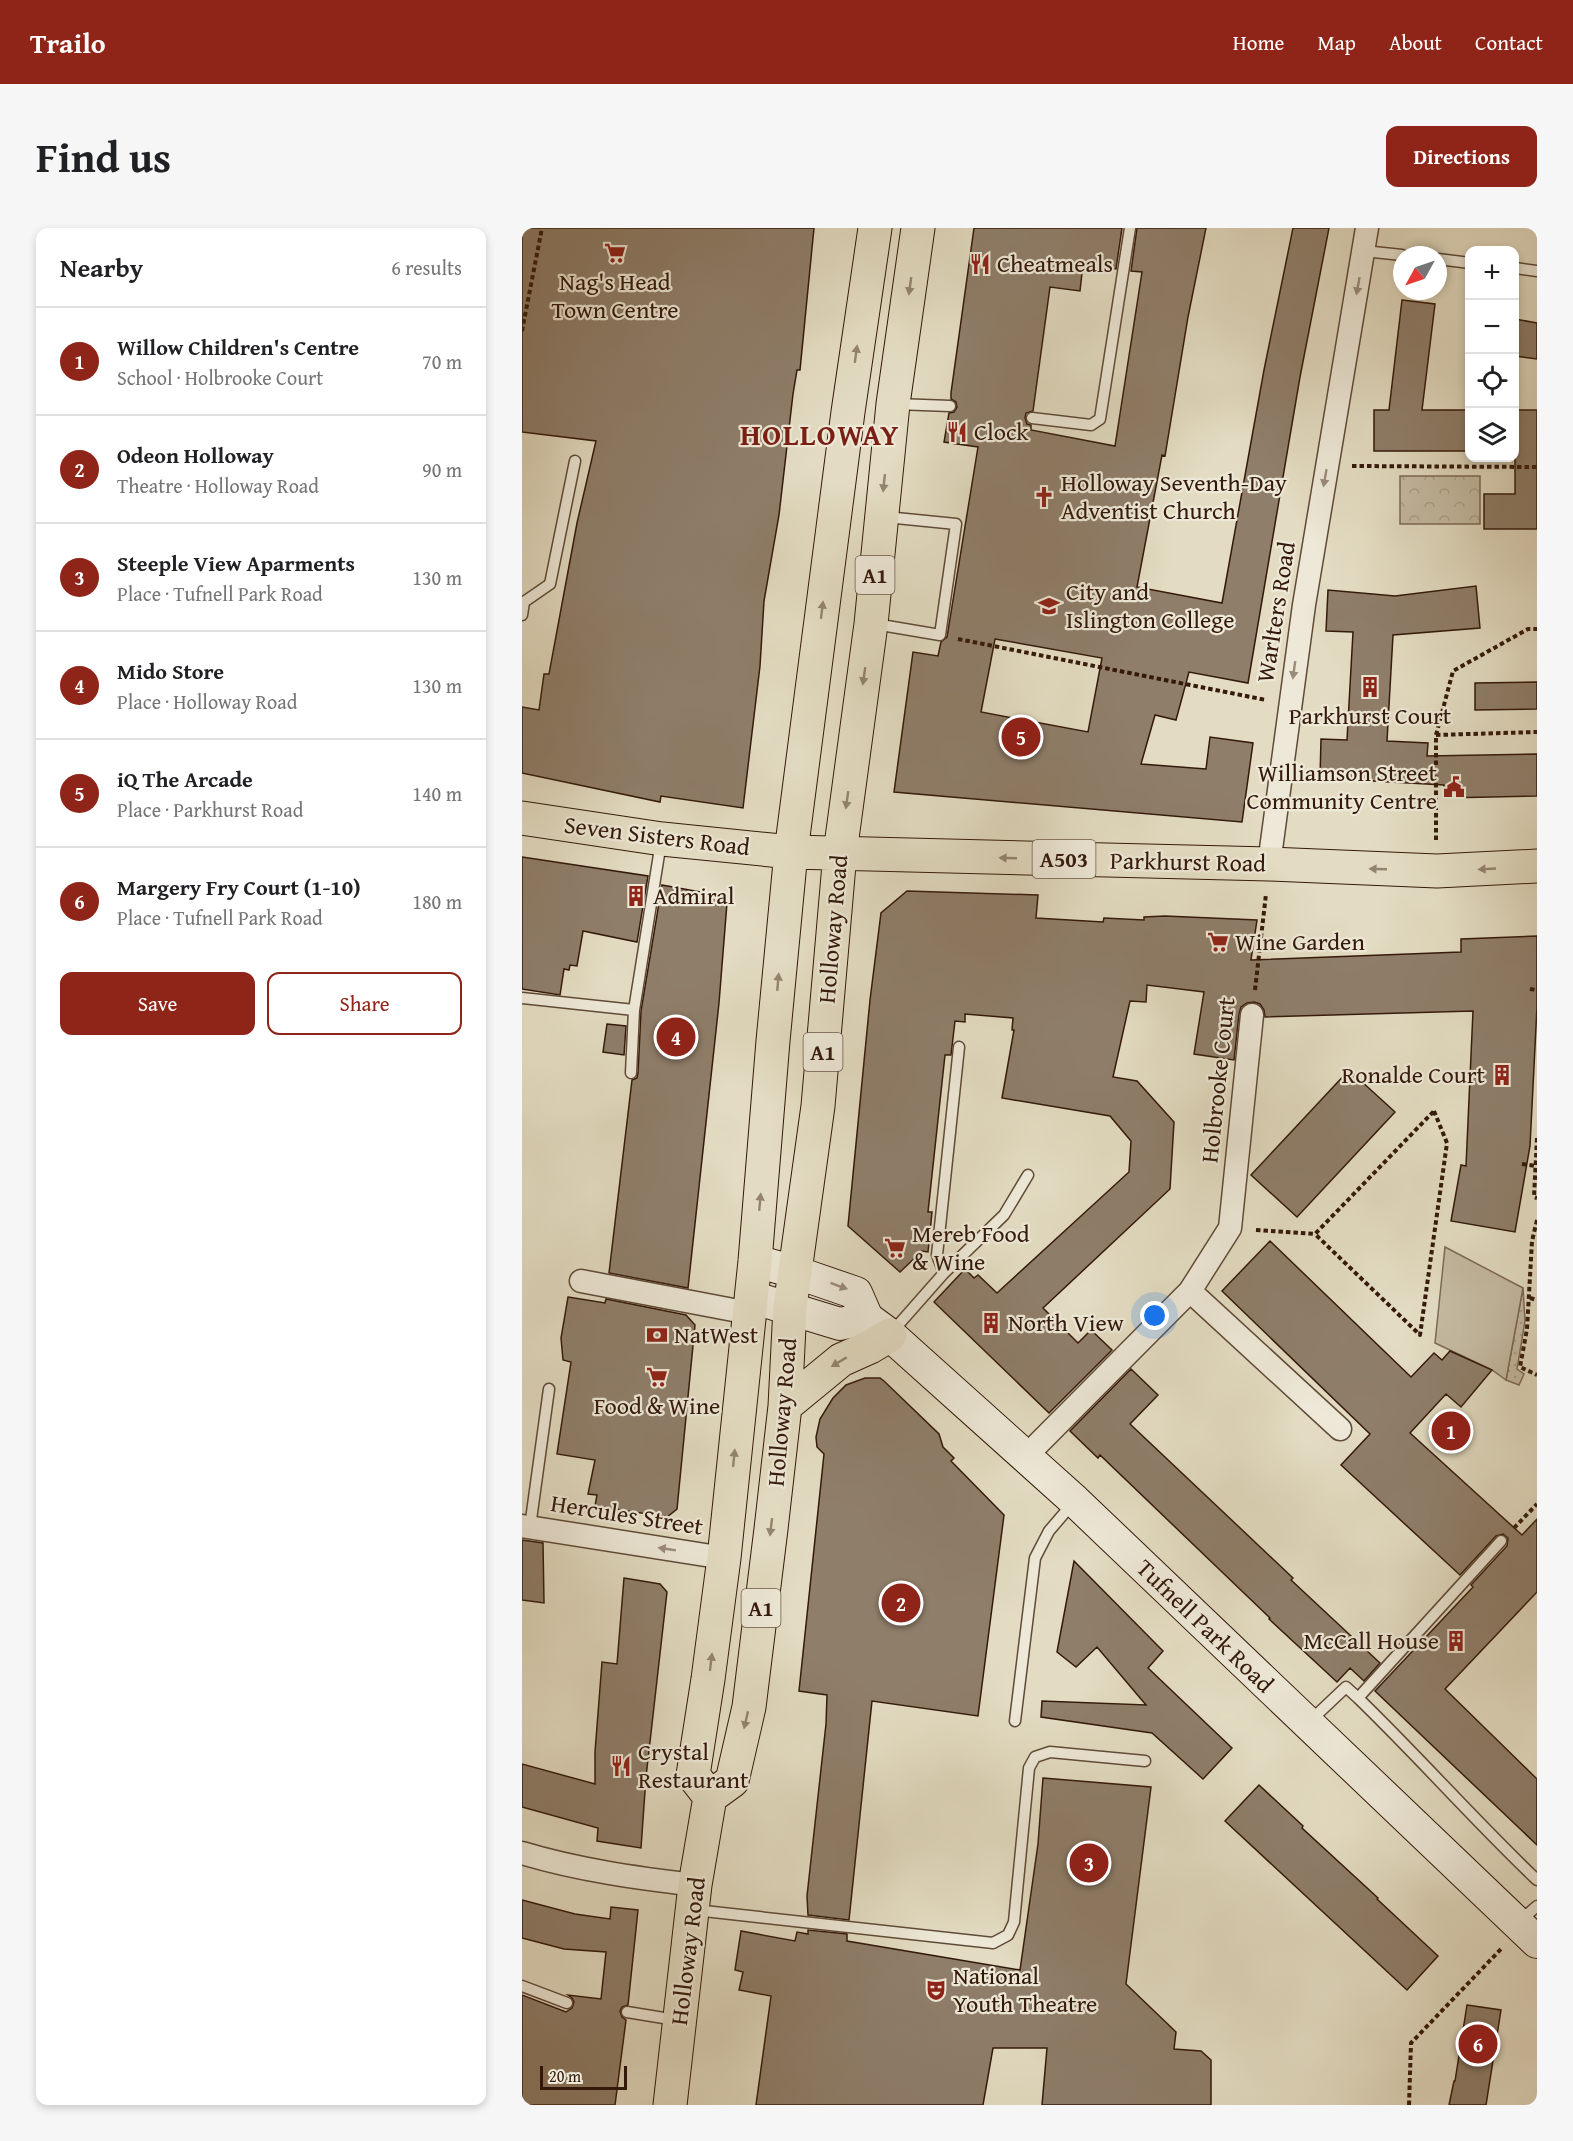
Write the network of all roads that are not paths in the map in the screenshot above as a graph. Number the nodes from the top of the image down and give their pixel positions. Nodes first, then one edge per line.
1 (875, 228) edge
2 (918, 228) edge
3 (1130, 228) edge
4 (1367, 228) edge
5 (1364, 250) junction
6 (1393, 254) edge
7 (1447, 261) edge
8 (1465, 263) edge
9 (1519, 269) edge
10 (1537, 271) edge
11 (893, 404) junction
12 (950, 406) dead end
13 (1032, 418) dead end
14 (575, 461) dead end
15 (880, 516) junction
16 (523, 602) edge
17 (522, 615) edge
18 (871, 624) junction
19 (522, 818) edge
20 (662, 839) junction
21 (791, 852) junction
22 (840, 853) junction
23 (1269, 864) junction
24 (1537, 866) edge
25 (522, 998) edge
26 (634, 1010) junction
27 (1252, 1015) road end
28 (959, 1047) dead end
29 (631, 1073) dead end
30 (1029, 1174) dead end
31 (755, 1261) junction
32 (795, 1272) junction
33 (944, 1273) junction
34 (582, 1281) dead end
35 (1190, 1291) junction
36 (750, 1305) junction
37 (790, 1307) junction
38 (879, 1326) junction
39 (549, 1389) dead end
40 (785, 1406) junction
41 (1340, 1429) dead end
42 (1026, 1456) junction
43 (1075, 1501) junction
44 (526, 1527) edge
45 (1501, 1541) road end
46 (724, 1558) junction
47 (1358, 1698) junction
48 (1015, 1721) dead end
49 (1306, 1724) junction
50 (1145, 1761) dead end
51 (710, 1797) junction
52 (522, 1853) edge
53 (1537, 1880) edge
54 (694, 1897) junction
55 (1528, 1925) edge
56 (522, 1986) edge
57 (567, 2003) dead end
58 (627, 2012) dead end
59 (679, 2021) junction
60 (670, 2105) edge

21 -> 1 highway, Holloway Road / A1
2 -> 11 highway, Holloway Road / A1
3 - 13 lane
4 - 5 street, Warlters Road
5 - 6 lane
5 -> 23 street, Warlters Road
7 - 8 lane
9 - 10 lane
11 - 12 lane
11 -> 15 highway, Holloway Road / A1
14 - 16 lane
15 - 18 highway, Holloway Road / A1
15 - 18 lane
16 - 17 lane
18 -> 22 highway, Holloway Road / A1
19 - 20 highway, Seven Sisters Road / A503
20 - 21 highway, Seven Sisters Road / A503
20 - 26 lane
21 - 22 highway, A503
31 -> 21 highway, Holloway Road / A1
23 -> 22 highway, Parkhurst Road / A503
22 - 32 highway, Holloway Road / A1
24 -> 23 highway, Parkhurst Road / A503
25 - 26 lane
26 - 29 lane
27 - 35 street, Holbrooke Court
28 - 33 lane
30 - 33 lane
31 - 32 street, Tufnell Park Road
31 - 36 highway, Holloway Road / A1
32 - 37 highway, Holloway Road / A1
32 -> 38 street, Tufnell Park Road
33 - 38 lane
34 - 36 street
35 - 41 street
35 - 42 street, Holbrooke Court
36 - 37 street
46 -> 36 highway, Holloway Road / A1
37 - 38 street
37 - 40 highway, Holloway Road / A1
38 -> 40 highway
38 - 42 street, Tufnell Park Road
39 - 44 lane
40 -> 51 highway, Holloway Road / A1
42 - 43 street, Tufnell Park Road
43 - 48 lane
43 - 49 street, Tufnell Park Road
46 -> 44 street, Hercules Street
45 - 47 lane
51 -> 46 highway, Holloway Road / A1
47 - 49 lane
47 - 53 lane
49 - 55 street, Tufnell Park Road
50 - 54 lane
51 - 54 highway, Holloway Road
52 - 54 street
54 - 59 highway, Holloway Road
56 - 57 lane
58 - 59 lane
59 - 60 highway, Holloway Road

